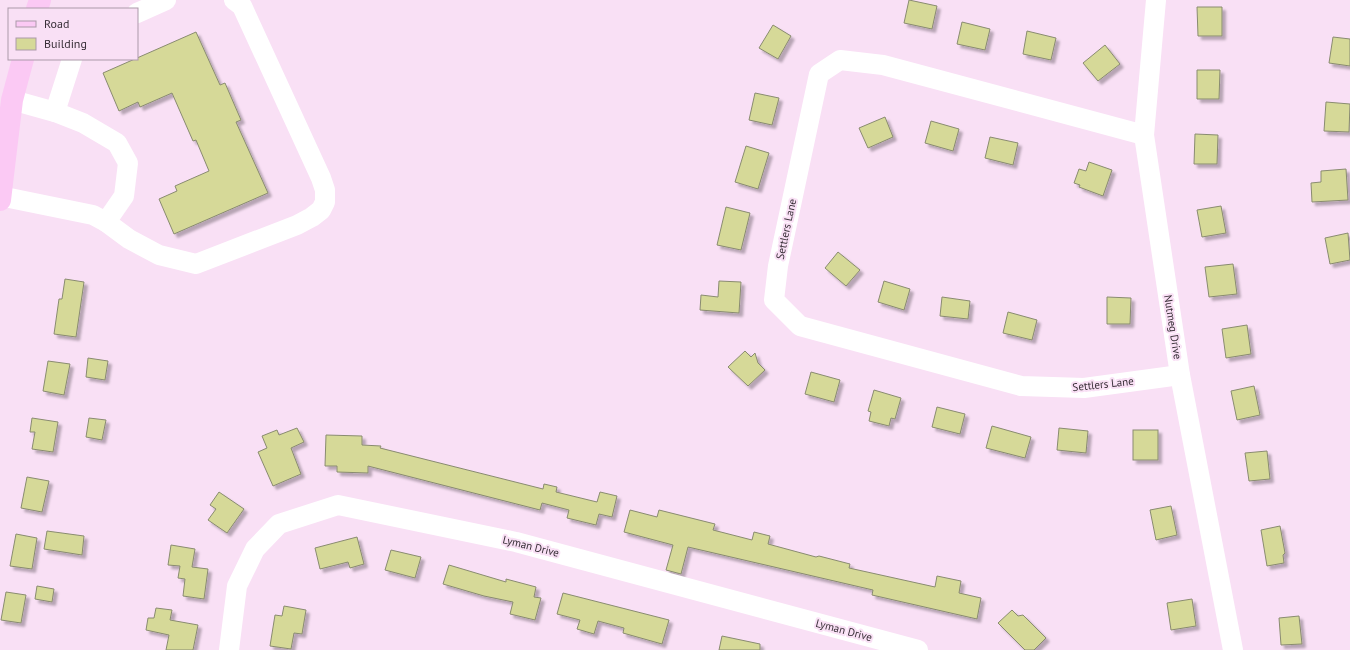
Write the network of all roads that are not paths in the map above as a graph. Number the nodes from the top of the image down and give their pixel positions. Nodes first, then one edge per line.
1 (166, 0) edge
2 (234, 0) edge
3 (1156, 0) edge
4 (138, 13) edge
5 (23, 60) edge
6 (72, 60) edge
7 (12, 100) junction
8 (55, 112) junction
9 (1144, 135) junction
10 (0, 196) edge
11 (0, 200) edge
12 (106, 222) junction
13 (1180, 375) junction
14 (229, 650) edge
15 (918, 650) edge
16 (1233, 650) edge

1 - 4 street
2 - 12 street
3 - 9 street, Nutmeg Drive
5 - 7 main road
6 - 8 street
7 - 8 street
7 - 10 main road
8 - 12 street
9 - 13 street, Nutmeg Drive
9 - 13 street, Settlers Lane
10 - 11 main road
10 - 12 street
13 - 16 street, Nutmeg Drive
14 - 15 street, Lyman Drive

